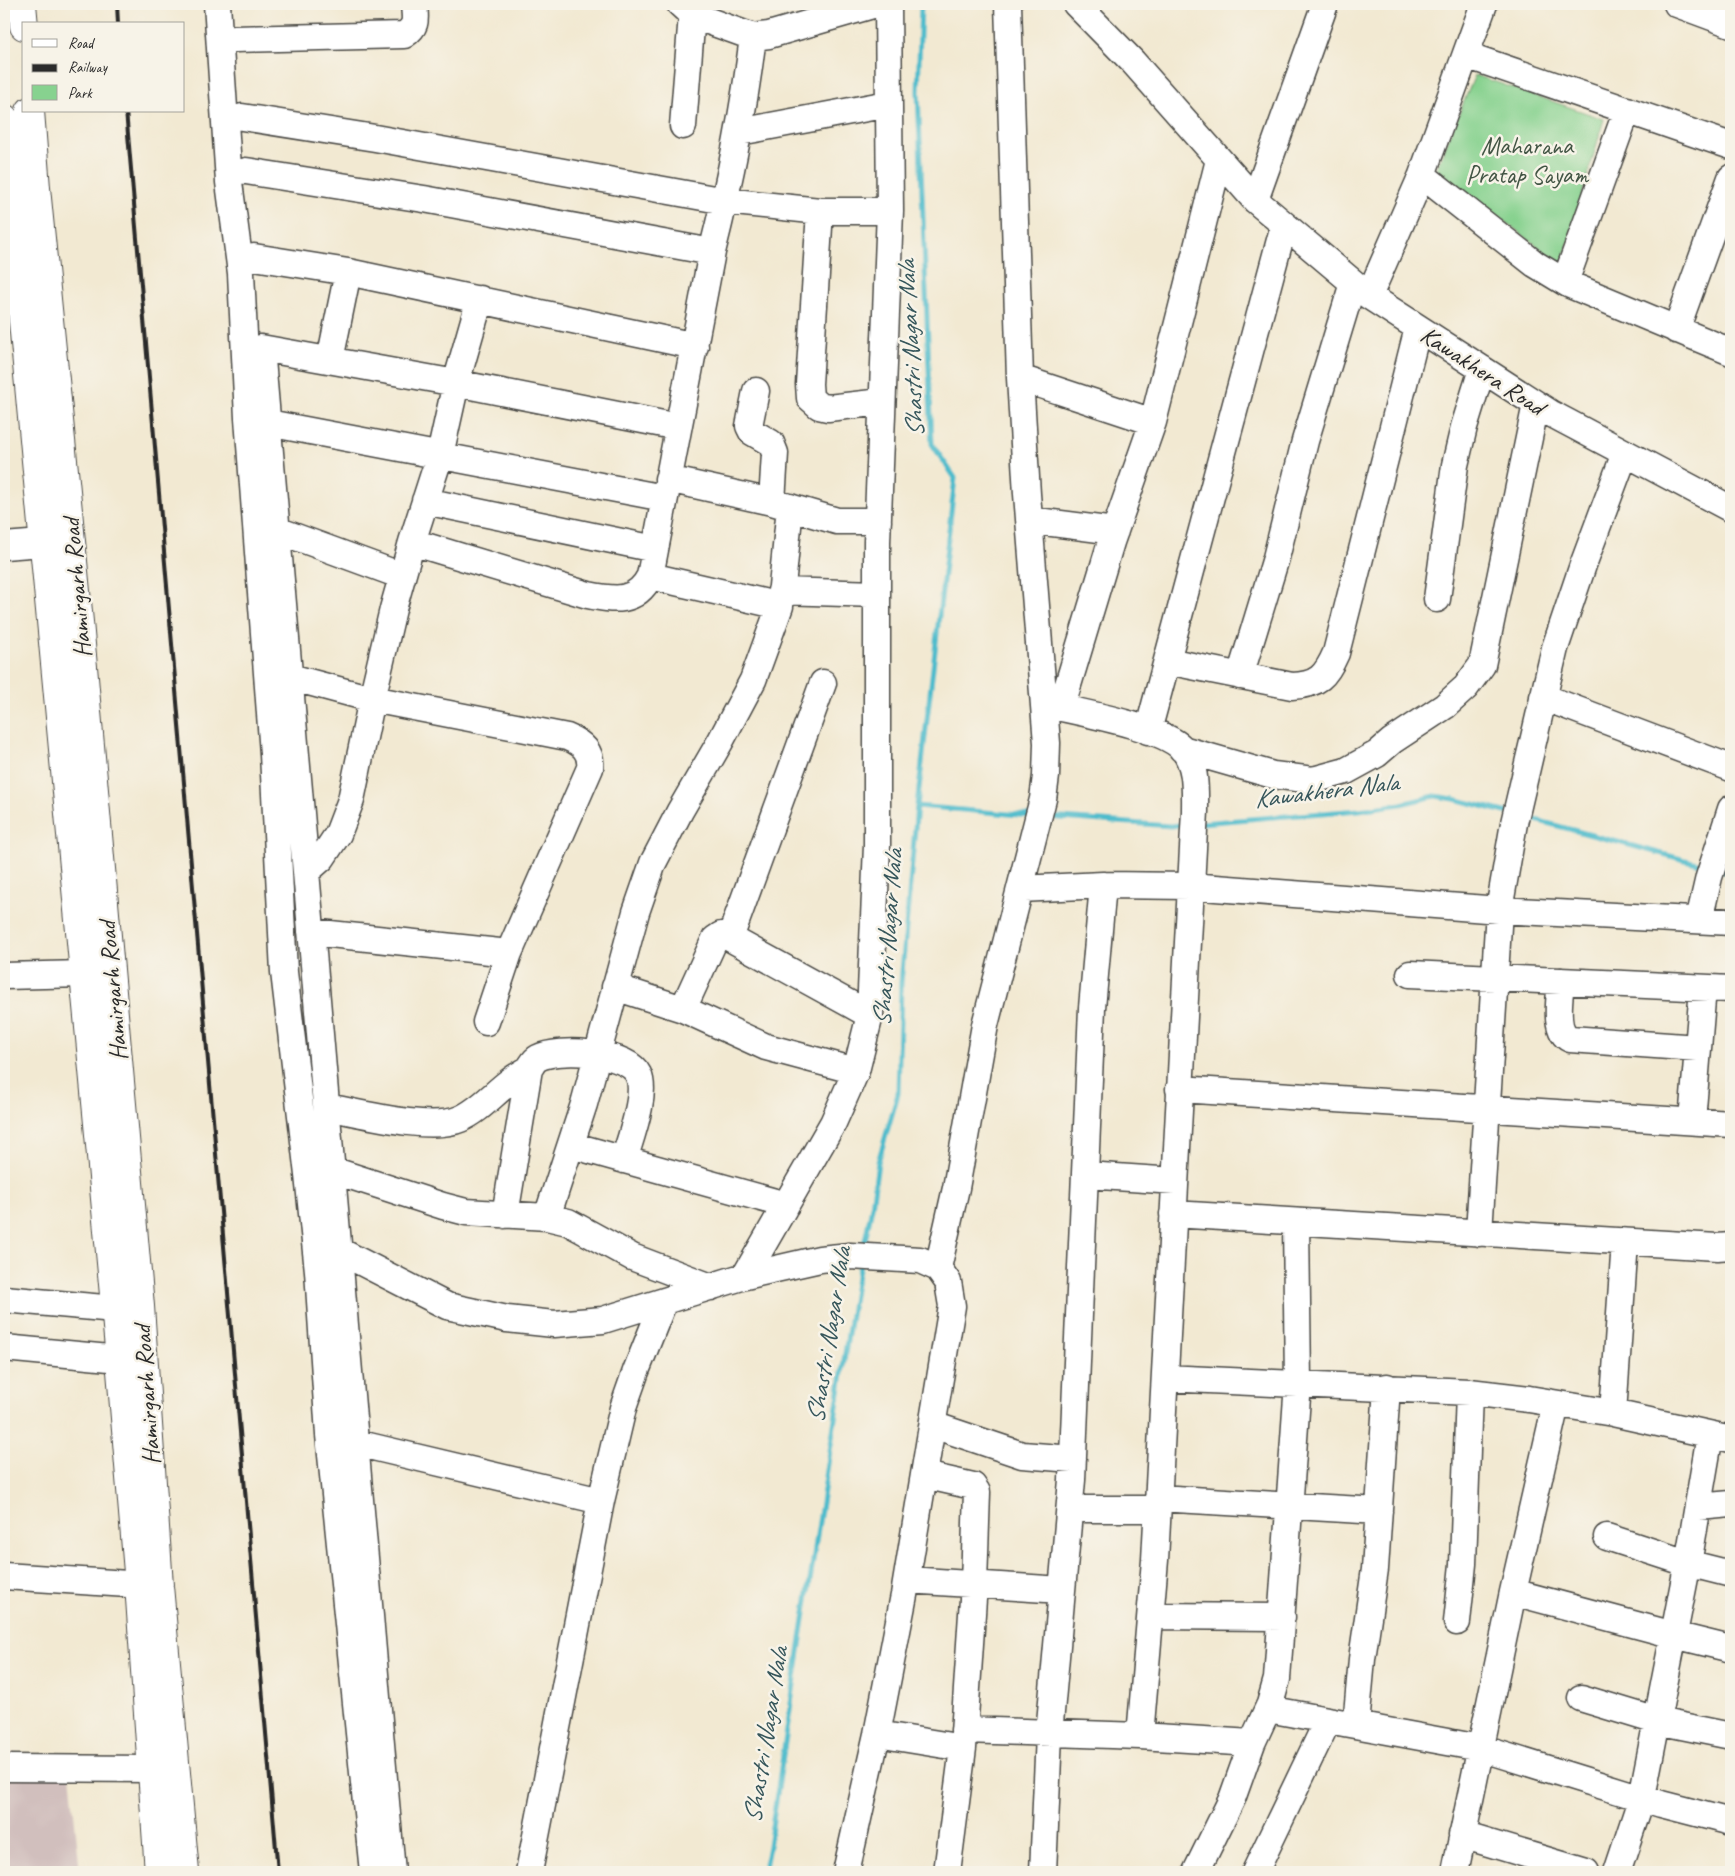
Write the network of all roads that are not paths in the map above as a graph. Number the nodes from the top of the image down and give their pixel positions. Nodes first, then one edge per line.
1 (22, 4) edge
2 (217, 4) edge
3 (232, 4) edge
4 (414, 4) edge
5 (876, 4) edge
6 (888, 4) edge
7 (1008, 4) edge
8 (1076, 4) edge
9 (1325, 4) edge
10 (1484, 4) edge
11 (1676, 4) edge
12 (696, 11) edge
13 (800, 14) edge
14 (24, 22) edge
15 (1731, 24) edge
16 (753, 37) junction
17 (235, 39) junction
18 (1466, 55) junction
19 (888, 104) junction
20 (1627, 110) junction
21 (30, 112) edge
22 (242, 117) junction
23 (4, 118) edge
24 (684, 126) dead end
25 (739, 132) junction
26 (1731, 146) edge
27 (1219, 160) junction
28 (246, 170) junction
29 (1422, 175) junction
30 (1731, 178) edge
31 (1255, 200) junction
32 (725, 201) junction
33 (890, 211) junction
34 (820, 212) junction
35 (1284, 225) junction
36 (712, 252) junction
37 (254, 257) junction
38 (348, 272) junction
39 (1565, 282) junction
40 (1361, 289) junction
41 (480, 299) junction
42 (1418, 328) junction
43 (1676, 330) junction
44 (695, 346) junction
45 (262, 348) junction
46 (1731, 352) edge
47 (330, 360) junction
48 (1482, 369) junction
49 (1020, 378) junction
50 (456, 383) junction
51 (756, 392) dead end
52 (882, 402) junction
53 (1536, 404) junction
54 (1153, 422) junction
55 (268, 423) junction
56 (678, 427) junction
57 (1625, 453) junction
58 (440, 455) junction
59 (666, 488) junction
60 (425, 501) junction
61 (781, 504) junction
62 (1731, 509) edge
63 (1030, 520) junction
64 (878, 521) junction
65 (277, 530) junction
66 (1115, 531) junction
67 (412, 542) junction
68 (42, 543) junction
69 (4, 546) edge
70 (655, 549) junction
71 (402, 576) junction
72 (650, 576) junction
73 (877, 594) junction
74 (781, 598) junction
75 (1437, 599) dead end
76 (1167, 661) junction
77 (1240, 676) junction
78 (290, 677) junction
79 (823, 683) dead end
80 (1544, 697) junction
81 (372, 699) junction
82 (1052, 706) junction
83 (1148, 731) junction
84 (1182, 749) junction
85 (1731, 768) edge
86 (1731, 808) edge
87 (306, 872) junction
88 (1103, 885) junction
89 (1190, 886) junction
90 (1020, 888) junction
91 (1499, 910) junction
92 (1699, 920) junction
93 (1731, 922) edge
94 (312, 932) junction
95 (730, 938) junction
96 (509, 953) junction
97 (84, 974) junction
98 (1410, 974) dead end
99 (4, 976) edge
100 (1495, 978) junction
101 (1561, 981) junction
102 (615, 988) junction
103 (1703, 988) junction
104 (1731, 989) edge
105 (683, 1009) junction
106 (870, 1015) junction
107 (486, 1022) dead end
108 (1698, 1048) junction
109 (597, 1054) junction
110 (529, 1069) junction
111 (856, 1071) junction
112 (1180, 1089) junction
113 (327, 1107) junction
114 (1487, 1107) junction
115 (1692, 1121) junction
116 (1731, 1124) edge
117 (571, 1146) junction
118 (624, 1160) junction
119 (332, 1170) junction
120 (1086, 1175) junction
121 (1175, 1181) junction
122 (786, 1205) junction
123 (504, 1214) junction
124 (1173, 1214) junction
125 (547, 1217) junction
126 (1296, 1222) junction
127 (1479, 1233) junction
128 (314, 1238) junction
129 (1625, 1242) junction
130 (1731, 1246) edge
131 (339, 1251) junction
132 (938, 1268) junction
133 (745, 1276) junction
134 (711, 1287) junction
135 (4, 1299) edge
136 (664, 1301) junction
137 (115, 1309) junction
138 (4, 1348) edge
139 (120, 1359) junction
140 (1164, 1378) junction
141 (1298, 1383) junction
142 (1387, 1387) junction
143 (1469, 1392) junction
144 (1556, 1404) junction
145 (1613, 1413) junction
146 (933, 1425) junction
147 (1721, 1437) edge
148 (356, 1443) junction
149 (1073, 1459) junction
150 (924, 1475) junction
151 (601, 1501) junction
152 (1158, 1503) junction
153 (1731, 1504) edge
154 (1290, 1505) junction
155 (1698, 1507) junction
156 (1070, 1509) junction
157 (1379, 1511) junction
158 (1607, 1537) dead end
159 (1687, 1563) junction
160 (1731, 1574) edge
161 (4, 1576) edge
162 (907, 1580) junction
163 (974, 1584) junction
164 (149, 1585) junction
165 (1062, 1590) junction
166 (1513, 1592) junction
167 (1151, 1616) junction
168 (1282, 1617) junction
169 (1457, 1622) dead end
170 (1674, 1635) junction
171 (1731, 1649) edge
172 (1581, 1698) dead end
173 (1268, 1709) junction
174 (1328, 1720) junction
175 (1657, 1721) junction
176 (1356, 1725) junction
177 (876, 1734) junction
178 (1049, 1734) junction
179 (1140, 1736) junction
180 (1731, 1736) edge
181 (964, 1739) junction
182 (1252, 1743) junction
183 (1480, 1748) junction
184 (4, 1768) edge
185 (151, 1769) junction
186 (1642, 1797) junction
187 (1731, 1822) edge
188 (1462, 1835) junction
189 (1580, 1871) edge
190 (159, 1872) edge
191 (185, 1872) edge
192 (373, 1872) edge
193 (392, 1872) edge
194 (528, 1872) edge
195 (846, 1872) edge
196 (947, 1872) edge
197 (1043, 1872) edge
198 (1196, 1872) edge
199 (1255, 1872) edge
200 (1455, 1872) edge
201 (1617, 1872) edge

1 - 14 main road
2 - 128 street
3 - 17 street
4 - 17 street
5 - 13 street
6 - 19 street
7 - 49 street
8 - 27 street, Kawakhera Road
9 - 31 street
10 - 18 street
11 - 15 street
12 - 16 street
12 - 24 street
13 - 16 street
16 - 25 street
17 - 22 street
18 - 20 street
18 - 29 street
19 - 25 street
19 - 33 street
20 - 26 street
20 - 39 street
21 - 164 main road, Hamirgarh Road
22 - 28 street
22 - 32 street
23 - 68 main road, Hamirgarh Road
25 - 32 street
27 - 31 street, Kawakhera Road
27 - 54 street
28 - 36 street
28 - 37 street
29 - 39 street
29 - 40 street
30 - 43 street
31 - 35 street, Kawakhera Road
32 - 34 street
32 - 36 street
33 - 34 street
33 - 52 street
34 - 52 street
35 - 40 street, Kawakhera Road
35 - 76 street
36 - 44 street
37 - 38 street
37 - 45 street
38 - 41 street
38 - 47 street
39 - 43 street
40 - 42 street, Kawakhera Road
40 - 77 street
41 - 44 street
41 - 50 street
42 - 48 street, Kawakhera Road
42 - 77 street
43 - 46 street
44 - 56 street
45 - 47 street
45 - 55 street
47 - 50 street
48 - 53 street, Kawakhera Road
48 - 75 street
49 - 54 street
49 - 63 street
50 - 56 street
50 - 58 street
51 - 61 street
52 - 64 street
53 - 57 street, Kawakhera Road
53 - 84 street
54 - 66 street
55 - 58 street
55 - 65 street
56 - 59 street
57 - 62 street, Kawakhera Road
57 - 80 street
58 - 59 street
58 - 60 street
59 - 61 street
59 - 70 street
60 - 67 street
60 - 70 street
61 - 64 street
61 - 74 street
63 - 66 street
63 - 82 street
64 - 73 street
65 - 71 street
65 - 78 street
66 - 82 street
67 - 71 street
67 - 72 street
68 - 69 street
68 - 97 main road, Hamirgarh Road
70 - 72 street
71 - 81 street
72 - 74 street
73 - 74 street
73 - 106 street
74 - 102 street
76 - 77 street
76 - 83 street
78 - 81 street
78 - 87 street
79 - 95 street
80 - 85 street
80 - 91 street
81 - 87 street
81 - 96 street
82 - 83 street
82 - 90 street
83 - 84 street
84 - 89 street
86 - 92 street
87 - 94 street
88 - 89 street
88 - 90 street
88 - 120 street
89 - 91 street
89 - 112 street
90 - 132 street
91 - 92 street
91 - 100 street
92 - 93 street
94 - 96 street
94 - 113 street
95 - 105 street
95 - 106 street
96 - 107 street
97 - 99 street
97 - 137 main road, Hamirgarh Road
98 - 100 street
100 - 101 street
100 - 114 street
101 - 103 street
101 - 108 street
102 - 105 street
102 - 109 street
103 - 104 street
103 - 108 street
105 - 111 street
106 - 111 street
108 - 115 street
109 - 110 street
109 - 117 street
109 - 118 street
110 - 113 street
110 - 123 street
111 - 122 street
112 - 114 street
112 - 121 street
113 - 119 street
114 - 115 street
114 - 127 street
115 - 116 street
117 - 118 street
117 - 125 street
118 - 122 street
119 - 123 street
119 - 131 street
120 - 121 street
120 - 149 street
121 - 124 street
122 - 133 street
123 - 125 street
124 - 126 street
124 - 140 street
125 - 134 street
126 - 127 street
126 - 141 street
127 - 129 street
128 - 131 street
128 - 192 street
129 - 130 street
129 - 145 street
131 - 136 street
131 - 148 street
132 - 133 street
132 - 146 street
133 - 134 street
134 - 136 street
135 - 137 street
136 - 151 street
137 - 139 main road, Hamirgarh Road
138 - 139 street
139 - 164 main road, Hamirgarh Road
140 - 141 street
140 - 152 street
141 - 142 street
141 - 154 street
142 - 143 street
142 - 157 street
143 - 144 street
143 - 169 street
144 - 145 street
144 - 166 street
145 - 147 street
146 - 149 street
146 - 150 street
147 - 155 street
148 - 151 street
148 - 193 street
149 - 156 street
150 - 162 street
150 - 163 street
151 - 194 street
152 - 154 street
152 - 156 street
152 - 167 street
153 - 155 street
154 - 157 street
154 - 168 street
155 - 159 street
156 - 165 street
157 - 176 street
158 - 159 street
159 - 160 street
159 - 170 street
161 - 164 street
162 - 163 street
162 - 177 street
163 - 165 street
163 - 181 street
164 - 185 main road, Hamirgarh Road
164 - 191 main road, Hamirgarh Road
165 - 178 street
166 - 170 street
166 - 183 street
167 - 168 street
167 - 179 street
168 - 173 street
170 - 171 street
170 - 175 street
172 - 175 street
173 - 174 street
173 - 182 street
174 - 176 street
174 - 199 street
175 - 180 street
175 - 186 street
176 - 183 street
177 - 181 street
177 - 195 street
178 - 179 street
178 - 181 street
178 - 197 street
179 - 182 street
181 - 196 street
182 - 198 street
183 - 186 street
183 - 188 street
184 - 185 street
185 - 190 main road, Hamirgarh Road
186 - 187 street
186 - 201 street
188 - 189 street
188 - 200 street

